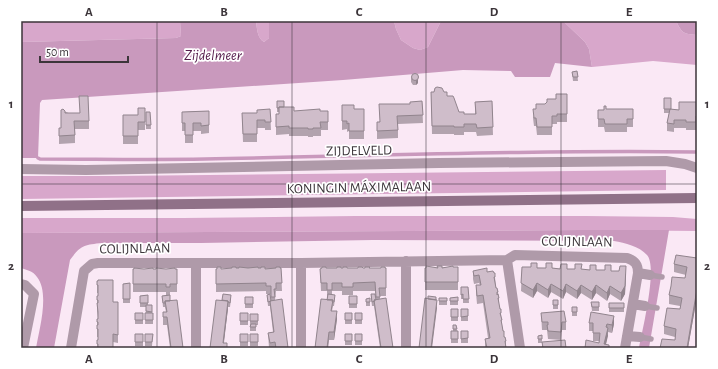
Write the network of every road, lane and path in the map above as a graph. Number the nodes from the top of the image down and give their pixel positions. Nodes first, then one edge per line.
1 (697, 168) edge
2 (21, 169) edge
3 (697, 198) edge
4 (21, 206) edge
5 (507, 260) junction
6 (406, 261) junction
7 (196, 263) junction
8 (301, 263) junction
9 (638, 273) junction
10 (650, 275) joint
11 (662, 277) dead end
12 (21, 284) edge
13 (633, 304) junction
14 (645, 306) joint
15 (658, 308) dead end
16 (627, 336) junction
17 (640, 337) joint
18 (651, 339) dead end
19 (23, 348) edge
20 (71, 348) edge
21 (196, 348) edge
22 (301, 348) edge
23 (406, 348) edge
24 (520, 348) edge
25 (625, 348) edge

1 - 2 street, ZIJDELVELD
3 - 4 street, KONINGIN MÁXIMALAAN
5 - 6 street, COLIJNLAAN
5 - 9 street, COLIJNLAAN
5 - 24 street
6 - 8 street, COLIJNLAAN
6 - 23 street
7 - 8 street, COLIJNLAAN
7 - 20 street, COLIJNLAAN
7 - 21 street
8 - 22 street
9 - 10 street
9 - 13 street
10 - 11 lane
12 - 19 street
13 - 14 street
13 - 16 street
14 - 15 lane
16 - 17 street
16 - 25 street
17 - 18 lane

